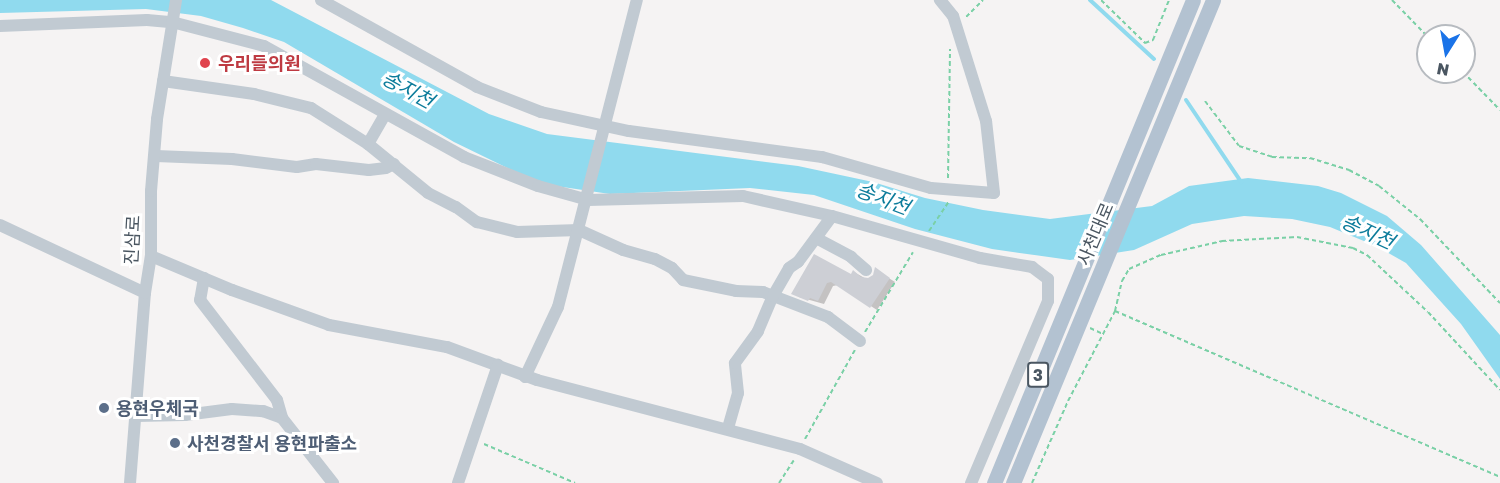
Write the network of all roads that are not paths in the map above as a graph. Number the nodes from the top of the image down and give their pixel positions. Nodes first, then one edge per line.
1 (176, 0) edge
2 (321, 0) edge
3 (637, 0) edge
4 (940, 0) edge
5 (1193, 0) edge
6 (1213, 0) edge
7 (172, 20) junction
8 (0, 26) edge
9 (163, 81) junction
10 (385, 115) junction
11 (605, 131) junction
12 (368, 144) junction
13 (156, 156) junction
14 (394, 164) junction
15 (588, 197) junction
16 (832, 216) junction
17 (0, 225) edge
18 (579, 230) junction
19 (816, 238) junction
20 (151, 256) junction
21 (866, 270) dead end
22 (204, 278) junction
23 (145, 293) junction
24 (773, 296) junction
25 (860, 341) dead end
26 (498, 365) junction
27 (525, 377) junction
28 (136, 416) junction
29 (282, 418) junction
30 (728, 428) junction
31 (130, 483) edge
32 (333, 483) edge
33 (458, 483) edge
34 (877, 483) edge
35 (971, 483) edge
36 (994, 483) edge
37 (1014, 483) edge

1 - 7 street, 진삼로
2 - 11 street
3 - 11 street
4 - 11 street
5 - 36 main road, 사천대로 / 3
6 - 37 main road, 사천대로 / 3
7 - 8 street
7 - 9 street, 진삼로
7 - 10 street
9 - 12 street
9 - 13 street, 진삼로
10 - 12 street
10 - 15 street
11 - 15 street
12 - 14 street
13 - 14 street
13 - 20 street, 진삼로
14 - 18 street
15 - 16 street
15 - 18 street
16 - 19 street
16 - 35 street
17 - 23 street
18 - 24 street
18 - 27 street
19 - 21 street
19 - 24 street
20 - 22 street
20 - 23 street, 진삼로
22 - 26 street
22 - 29 street
23 - 28 street, 진삼로
24 - 25 street
24 - 30 street
26 - 27 street
26 - 33 street
27 - 30 street
28 - 29 street
28 - 31 street, 진삼로
29 - 32 street
30 - 34 street

